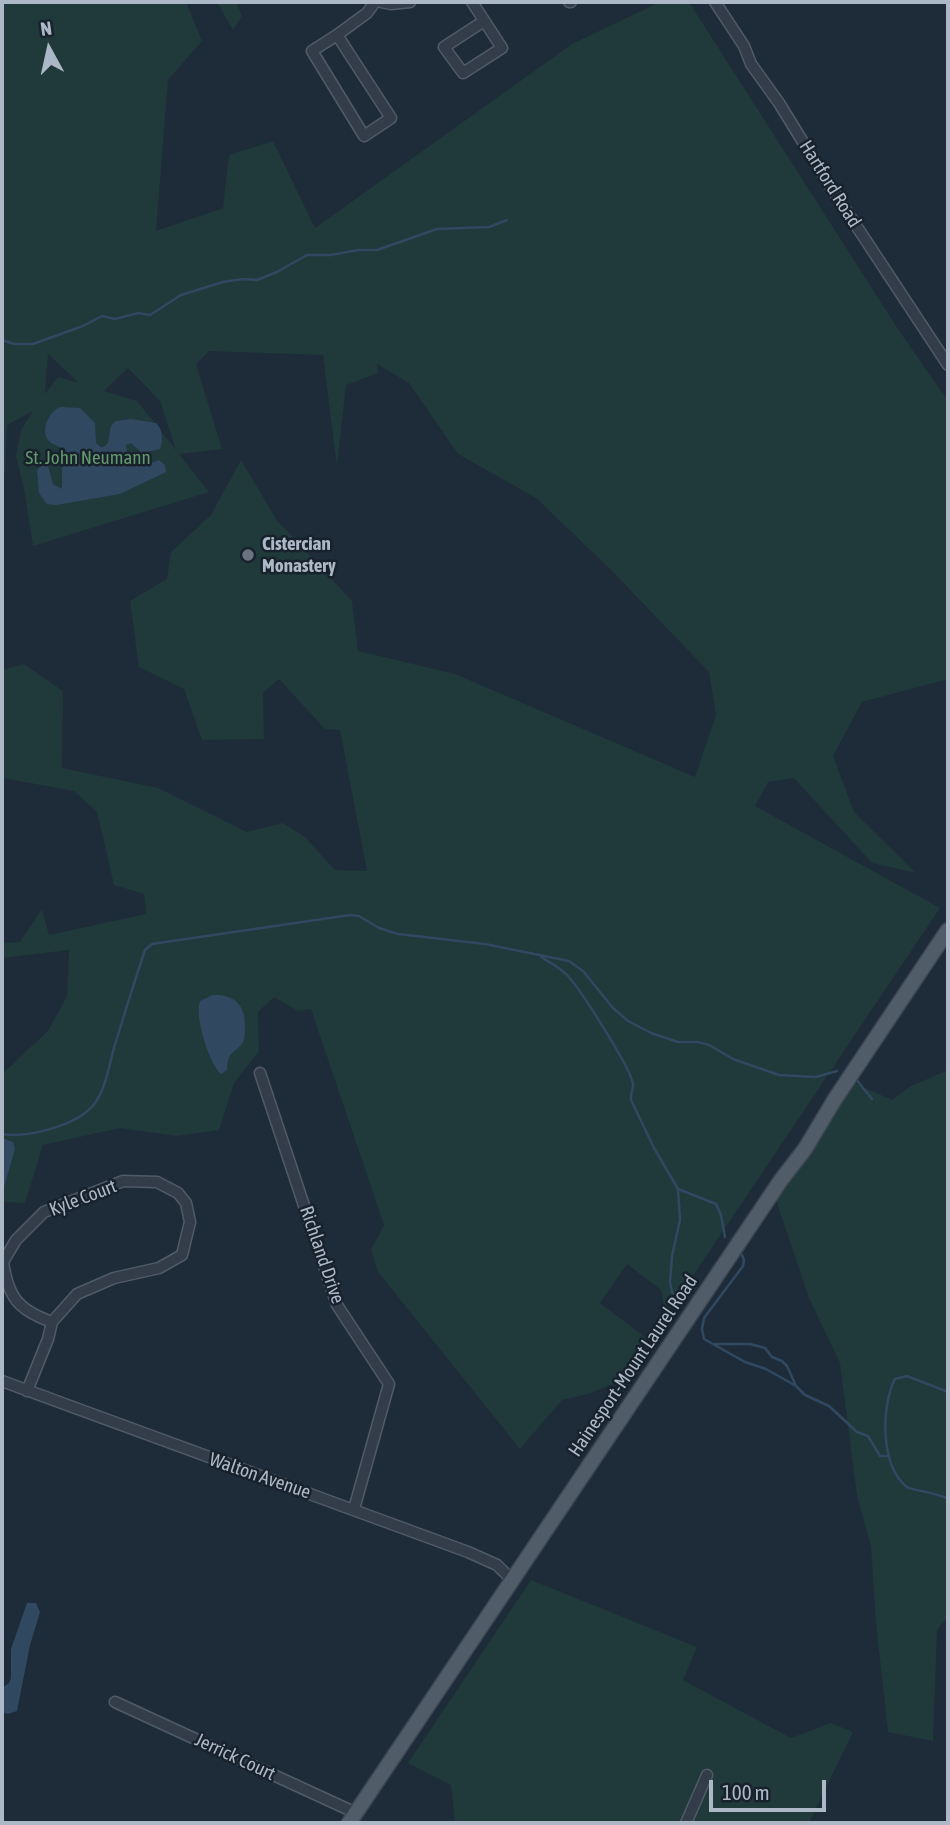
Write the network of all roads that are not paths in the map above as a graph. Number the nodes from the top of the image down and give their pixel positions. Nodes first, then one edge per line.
1 (375, 2) edge
2 (381, 2) edge
3 (410, 2) edge
4 (472, 2) edge
5 (715, 2) edge
6 (484, 21) junction
7 (337, 35) junction
8 (948, 365) edge
9 (948, 930) edge
10 (260, 1073) dead end
11 (52, 1322) junction
12 (2, 1381) edge
13 (27, 1391) junction
14 (354, 1509) junction
15 (512, 1580) junction
16 (115, 1702) dead end
17 (707, 1775) dead end
18 (352, 1818) edge
19 (686, 1823) edge

1 - 7 street
2 - 3 street
4 - 6 street
5 - 8 street, Hartford Road
6 - 6 street
7 - 7 street
9 - 15 main road, Hainesport-Mount Laurel Road
10 - 14 street, Richland Drive
11 - 11 street, Kyle Court
11 - 13 street, Kyle Court
12 - 13 street, Walton Avenue
13 - 14 street, Walton Avenue
14 - 15 street, Walton Avenue
15 - 18 main road, Hainesport-Mount Laurel Road
16 - 18 street, Jerrick Court
17 - 19 street

